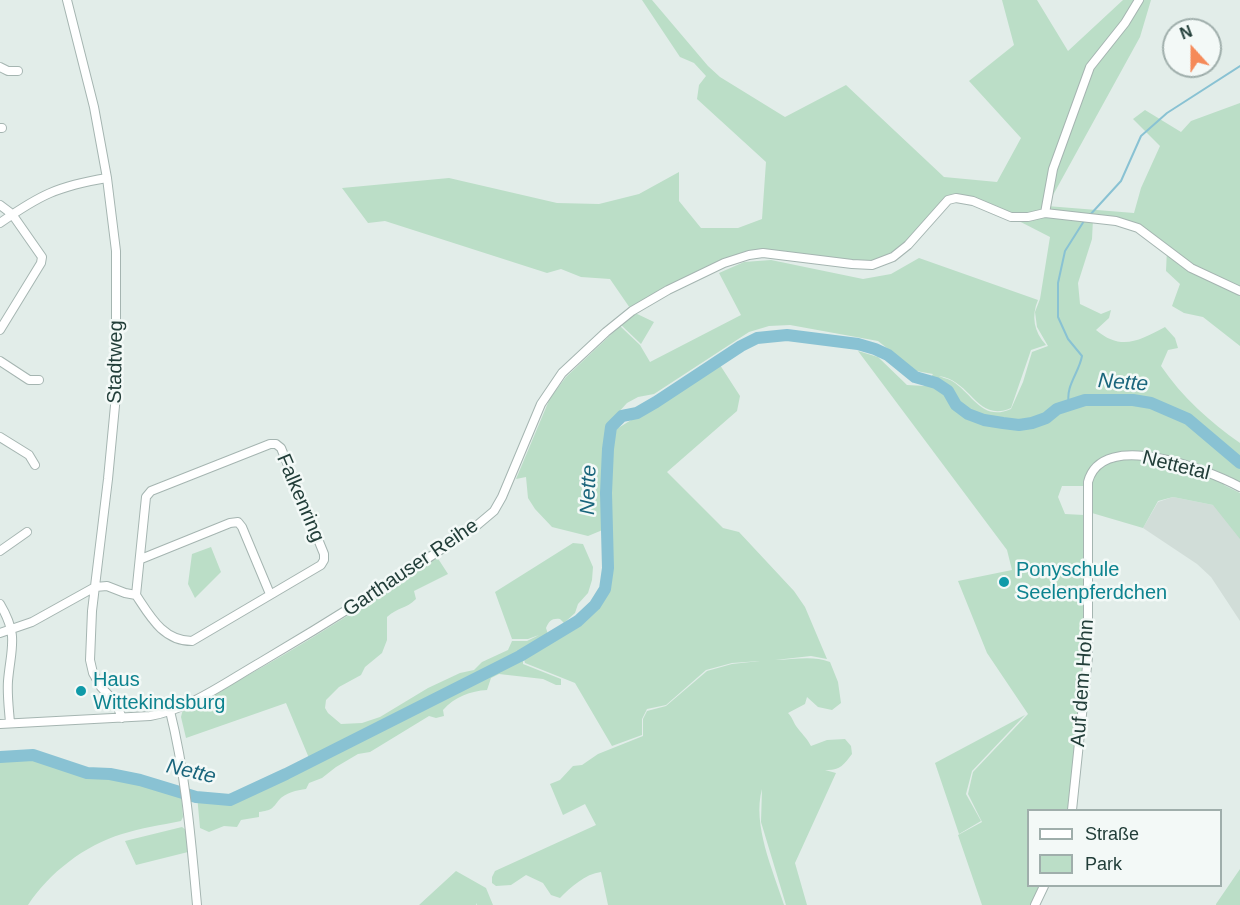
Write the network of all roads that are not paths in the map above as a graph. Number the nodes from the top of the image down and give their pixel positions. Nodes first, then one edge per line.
1 (67, 0) edge
2 (1139, 0) edge
3 (0, 67) edge
4 (18, 71) dead end
5 (106, 178) junction
6 (0, 205) edge
7 (1045, 213) junction
8 (12, 214) junction
9 (0, 223) edge
10 (1240, 291) edge
11 (0, 330) edge
12 (0, 361) edge
13 (39, 380) dead end
14 (0, 437) edge
15 (1110, 458) joint
16 (35, 465) dead end
17 (1240, 487) edge
18 (27, 532) dead end
19 (0, 551) edge
20 (141, 559) junction
21 (95, 587) junction
22 (270, 594) junction
23 (136, 595) junction
24 (0, 604) edge
25 (12, 630) junction
26 (0, 633) edge
27 (170, 711) junction
28 (122, 718) junction
29 (5, 724) edge
30 (1072, 809) edge
31 (1043, 887) edge
32 (197, 905) edge
33 (1035, 905) edge

1 - 5 street, Stadtweg
2 - 7 street
3 - 4 street
5 - 8 street
5 - 21 street, Stadtweg
6 - 8 street
7 - 10 street, Garthauser Reihe
7 - 27 street, Garthauser Reihe
8 - 9 street
8 - 11 street
12 - 13 street
14 - 16 street
15 - 17 street, Nettetal
15 - 30 street, Auf dem Hohn
18 - 19 street
20 - 22 street
20 - 22 street, Falkenring
20 - 23 street, Falkenring
21 - 23 street
21 - 25 street
21 - 28 street, Stadtweg
22 - 23 street, Falkenring
24 - 25 street
25 - 26 street
25 - 29 street
27 - 28 street
27 - 32 street
28 - 29 street
31 - 33 street

